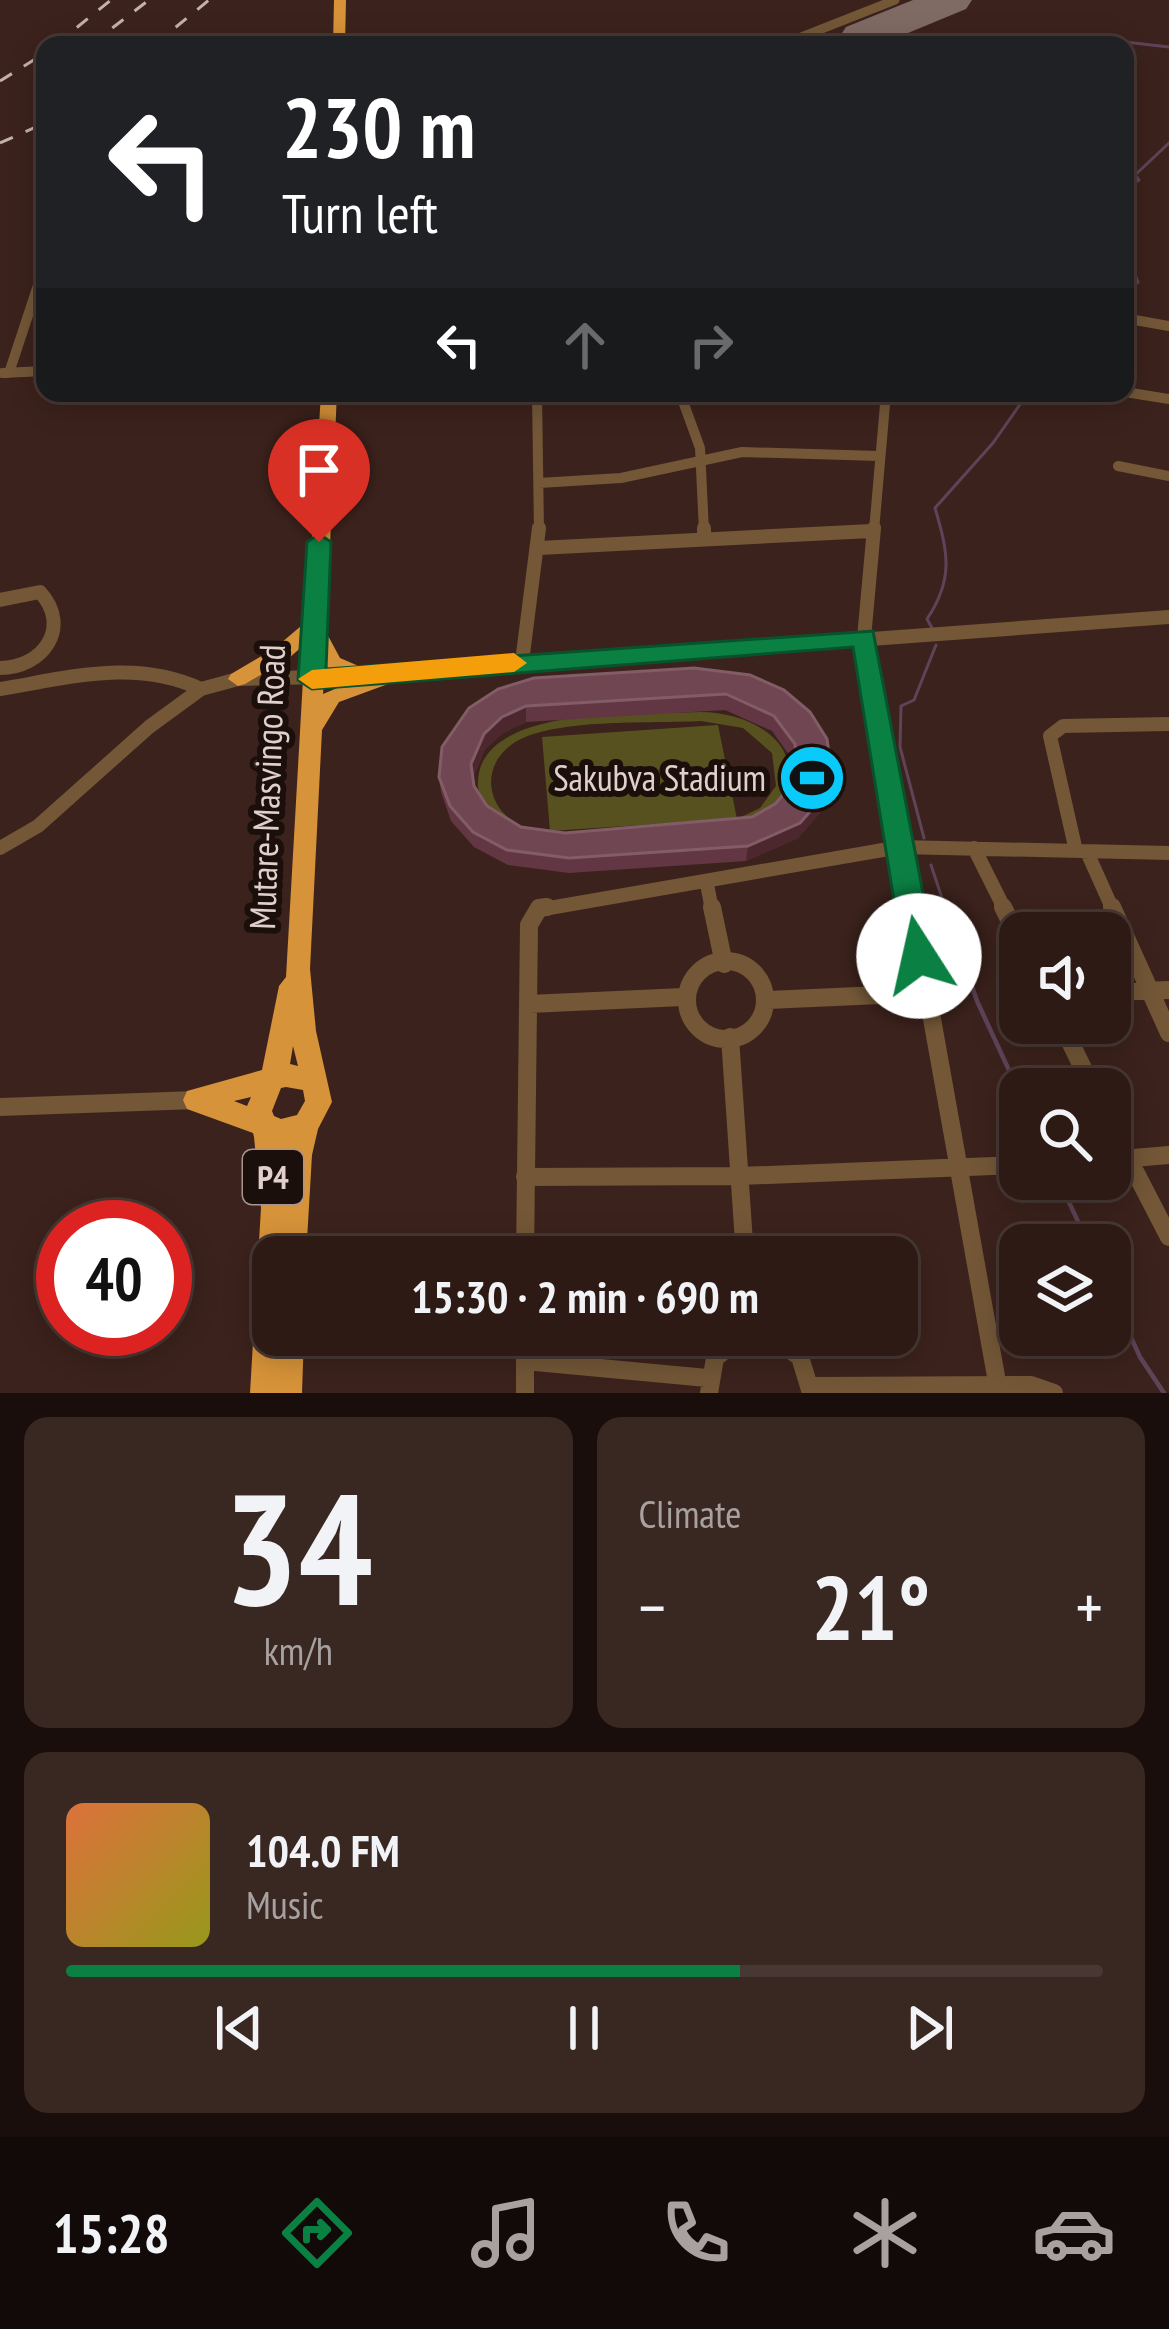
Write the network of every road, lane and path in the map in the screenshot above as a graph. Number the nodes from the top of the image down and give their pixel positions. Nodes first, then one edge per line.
1 (340, 0) edge
2 (896, 0) edge
3 (339, 36) edge
4 (804, 36) edge
5 (36, 289) edge
6 (1135, 320) dead end
7 (1169, 326) edge
8 (36, 371) edge
9 (5, 373) edge
10 (1134, 393) edge
11 (1169, 399) edge
12 (327, 402) edge
13 (538, 402) edge
14 (681, 402) edge
15 (885, 402) edge
16 (879, 455) junction
17 (702, 461) junction
18 (1118, 466) dead end
19 (1169, 476) edge
20 (539, 483) junction
21 (872, 531) junction
22 (704, 539) junction
23 (539, 548) junction
24 (0, 600) edge
25 (1169, 617) edge
26 (313, 626) junction
27 (864, 638) junction
28 (522, 662) junction
29 (0, 668) edge
30 (392, 675) junction
31 (366, 676) junction
32 (238, 680) junction
33 (312, 680) junction
34 (201, 688) junction
35 (0, 689) edge
36 (1169, 724) edge
37 (309, 734) junction
38 (900, 847) junction
39 (0, 848) edge
40 (974, 848) junction
41 (1082, 852) junction
42 (1169, 853) edge
43 (707, 884) junction
44 (1006, 912) edge
45 (724, 964) junction
46 (298, 969) junction
47 (1160, 991) edge
48 (925, 993) junction
49 (683, 997) junction
50 (768, 1000) junction
51 (529, 1004) junction
52 (1169, 1033) edge
53 (730, 1037) junction
54 (314, 1081) junction
55 (271, 1082) junction
56 (196, 1100) junction
57 (0, 1107) edge
58 (305, 1126) junction
59 (268, 1127) junction
60 (1169, 1155) edge
61 (1131, 1158) edge
62 (999, 1166) edge
63 (957, 1168) junction
64 (740, 1176) junction
65 (525, 1177) junction
66 (1131, 1178) edge
67 (293, 1236) edge
68 (525, 1236) edge
69 (744, 1236) edge
70 (1169, 1237) edge
71 (288, 1356) edge
72 (525, 1356) edge
73 (716, 1356) edge
74 (798, 1356) edge
75 (525, 1360) junction
76 (708, 1386) edge
77 (812, 1389) edge
78 (999, 1390) edge
79 (266, 1393) edge
80 (286, 1393) edge
81 (524, 1393) edge
82 (1054, 1393) edge

1 - 3 highway
2 - 4 street
5 - 9 street
6 - 7 street
8 - 9 street
10 - 11 street
12 - 26 highway, Mutare-Masvingo Road / P4
13 - 20 street
14 - 17 street
15 - 16 street
16 - 17 street
16 - 21 street
17 - 20 street
17 - 22 street
18 - 19 street
20 - 23 street
21 - 22 street
21 - 27 street
22 - 23 street
23 - 28 street
24 - 29 street
25 - 27 street
26 - 31 highway
26 - 32 highway
26 - 33 highway, Mutare-Masvingo Road / P4
27 - 28 street
27 - 38 street
28 - 30 street
30 - 31 street
30 - 37 highway
31 - 33 street
32 - 33 street
32 - 34 street
33 - 37 highway, Mutare-Masvingo Road / P4
34 - 35 street
34 - 39 street
36 - 41 street
37 - 46 highway, Mutare-Masvingo Road / P4
38 - 40 street
38 - 43 street
38 - 48 street
40 - 41 street
40 - 44 street
41 - 42 street
41 - 47 street
43 - 45 street
43 - 51 street
45 - 49 street
45 - 50 street
46 - 54 highway, Mutare-Masvingo Road / P4
46 - 55 highway, Mutare-Masvingo Road / P4
47 - 52 street
48 - 50 street
48 - 63 street
49 - 51 street
49 - 53 street
50 - 53 street
51 - 65 street
53 - 64 street
54 - 55 highway
54 - 58 highway, Mutare-Masvingo Road / P4
55 - 56 highway
55 - 59 highway, Mutare-Masvingo Road / P4
56 - 57 street
56 - 59 highway
58 - 59 highway
58 - 67 highway, Mutare-Masvingo Road / P4
59 - 79 highway, Mutare-Masvingo Road / P4
60 - 61 street
62 - 63 street
63 - 64 street
63 - 78 street
64 - 65 street
64 - 69 street
65 - 68 street
66 - 70 street
71 - 80 highway
72 - 75 street
73 - 76 street
74 - 77 street
75 - 76 street
75 - 81 street
77 - 78 street
78 - 82 street

